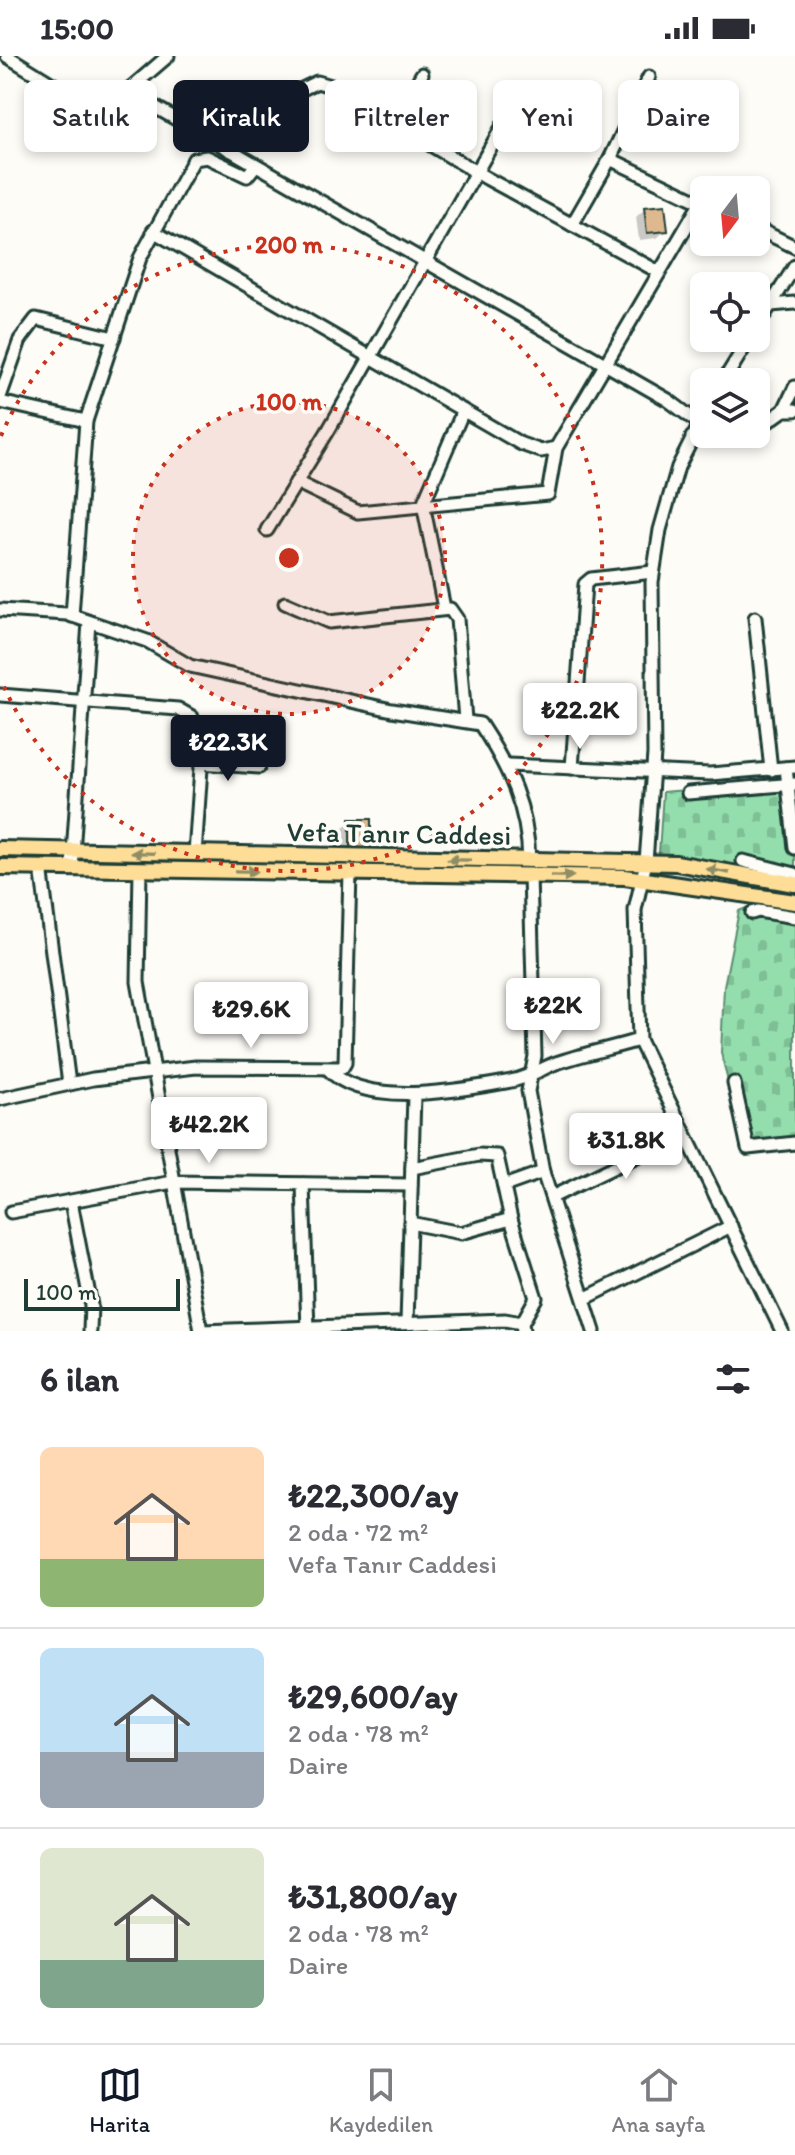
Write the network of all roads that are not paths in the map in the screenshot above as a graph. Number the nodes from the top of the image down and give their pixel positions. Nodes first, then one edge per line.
1 (7, 56) edge
2 (168, 56) edge
3 (422, 74) dead end
4 (649, 77) dead end
5 (46, 80) edge
6 (140, 80) edge
7 (419, 80) edge
8 (493, 144) edge
9 (232, 152) edge
10 (443, 152) edge
11 (610, 159) junction
12 (255, 166) junction
13 (477, 172) junction
14 (690, 197) edge
15 (690, 223) edge
16 (572, 225) junction
17 (153, 231) junction
18 (770, 235) edge
19 (795, 247) edge
20 (426, 262) junction
21 (795, 266) edge
22 (659, 272) junction
23 (795, 303) edge
24 (771, 305) joint
25 (114, 338) junction
26 (371, 358) junction
27 (605, 364) junction
28 (795, 387) edge
29 (0, 399) edge
30 (790, 410) edge
31 (463, 411) junction
32 (690, 413) edge
33 (86, 421) junction
34 (770, 422) edge
35 (690, 441) edge
36 (556, 448) junction
37 (296, 482) junction
38 (423, 504) junction
39 (267, 530) dead end
40 (653, 572) junction
41 (285, 603) dead end
42 (444, 608) junction
43 (0, 610) edge
44 (72, 616) junction
45 (755, 618) dead end
46 (89, 622) junction
47 (0, 695) edge
48 (83, 701) junction
49 (465, 720) junction
50 (200, 763) junction
51 (508, 765) junction
52 (259, 767) dead end
53 (572, 768) junction
54 (790, 768) edge
55 (771, 770) junction
56 (652, 771) junction
57 (792, 784) edge
58 (688, 793) dead end
59 (794, 826) edge
60 (795, 848) edge
61 (0, 849) edge
62 (72, 851) junction
63 (195, 854) junction
64 (743, 861) dead end
65 (646, 862) junction
66 (0, 867) edge
67 (41, 867) junction
68 (72, 868) junction
69 (530, 868) junction
70 (140, 869) junction
71 (350, 872) junction
72 (795, 874) edge
73 (640, 879) junction
74 (795, 884) edge
75 (795, 902) edge
76 (752, 913) dead end
77 (795, 917) edge
78 (639, 1040) junction
79 (328, 1069) junction
80 (151, 1072) junction
81 (529, 1076) junction
82 (734, 1083) dead end
83 (69, 1084) junction
84 (414, 1096) junction
85 (0, 1099) edge
86 (684, 1133) junction
87 (795, 1143) edge
88 (412, 1168) junction
89 (543, 1172) junction
90 (173, 1182) junction
91 (303, 1184) junction
92 (411, 1185) junction
93 (504, 1186) junction
94 (552, 1197) junction
95 (71, 1202) junction
96 (11, 1212) dead end
97 (511, 1219) junction
98 (410, 1223) junction
99 (731, 1226) junction
100 (586, 1298) junction
101 (407, 1323) junction
102 (522, 1327) edge
103 (308, 1328) edge
104 (90, 1331) edge
105 (202, 1331) edge
106 (594, 1331) edge
107 (782, 1331) edge

1 - 5 street
2 - 6 street
3 - 7 street
4 - 11 street
8 - 13 street
9 - 12 street
10 - 13 street
11 - 14 street
11 - 16 street
12 - 17 street
12 - 20 street
13 - 16 street
13 - 20 street
15 - 22 street
16 - 22 street
17 - 25 street
17 - 26 street
18 - 19 street
20 - 26 street
20 - 27 street
21 - 24 street
22 - 27 street
23 - 24 street
25 - 29 street
25 - 33 street
26 - 31 street
26 - 37 street
27 - 32 street
27 - 36 street
28 - 30 street
29 - 33 street
30 - 34 street
31 - 36 street
31 - 38 street
33 - 44 street
35 - 40 street
36 - 38 street
37 - 38 street
37 - 39 street
38 - 42 street
40 - 53 street
40 - 56 street
41 - 42 street
42 - 49 street
43 - 44 street
44 - 46 street
45 - 55 street
46 - 48 street
46 - 49 street
47 - 48 street
48 - 50 street
48 - 62 street
49 - 51 street
50 - 52 street
50 - 63 street
51 - 53 street
51 - 69 street
53 - 56 street
54 - 55 street
54 - 57 street
55 - 56 street
56 - 65 street
57 - 58 street
57 - 59 street
59 - 60 street
61 - 62 main road, Vefa Tanır Caddesi
63 -> 62 main road, Vefa Tanır Caddesi
62 - 68 street
69 -> 63 main road, Vefa Tanır Caddesi
64 - 72 street
65 - 69 main road, Vefa Tanır Caddesi
65 - 73 street
74 -> 65 main road, Vefa Tanır Caddesi
66 - 67 main road, Vefa Tanır Caddesi
67 - 68 main road, Vefa Tanır Caddesi
67 - 83 street
68 - 70 main road, Vefa Tanır Caddesi
69 - 71 main road, Vefa Tanır Caddesi
69 -> 73 main road, Vefa Tanır Caddesi
69 - 81 street
70 -> 71 main road, Vefa Tanır Caddesi
70 - 80 street
71 - 79 street
73 - 75 main road, Vefa Tanır Caddesi
73 - 78 street
76 - 77 street
78 - 81 street
78 - 86 street
79 - 80 street
79 - 84 street
80 - 83 street
80 - 90 street
81 - 84 street
81 - 89 street
82 - 87 street
83 - 85 street
84 - 88 street
86 - 94 street
86 - 99 street
88 - 92 street
88 - 93 street
89 - 93 street
89 - 94 street
90 - 91 street
90 - 95 street
90 - 105 street
91 - 92 street
91 - 103 street
92 - 98 street
93 - 97 street
94 - 100 street
95 - 96 street
95 - 104 street
97 - 98 street
97 - 102 street
98 - 101 street
99 - 100 street
99 - 107 street
100 - 106 street
101 - 102 street
101 - 103 street
103 - 105 street

